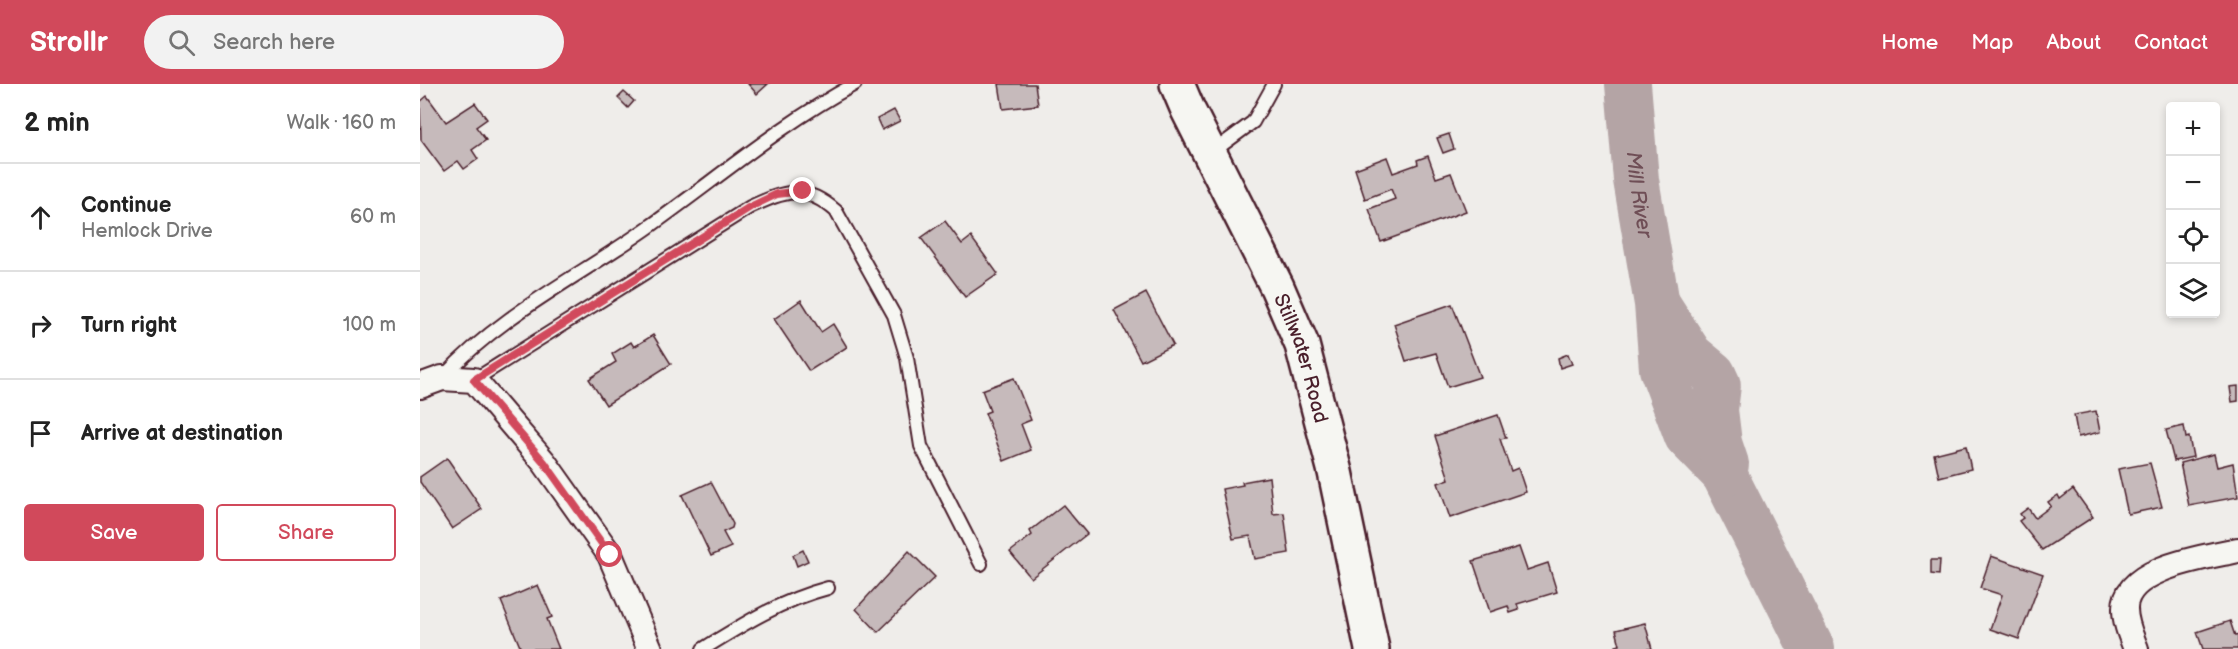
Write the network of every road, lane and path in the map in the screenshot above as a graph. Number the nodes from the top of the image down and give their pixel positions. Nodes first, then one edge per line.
1 (855, 84) edge
2 (1177, 84) edge
3 (1274, 84) edge
4 (1210, 154) junction
5 (474, 380) junction
6 (431, 382) edge
7 (2238, 550) edge
8 (981, 564) dead end
9 (828, 588) dead end
10 (650, 649) edge
11 (703, 649) edge
12 (1372, 649) edge
13 (2136, 649) edge

1 - 6 lane
2 - 4 main road, Stillwater Road
3 - 4 lane
4 - 12 main road, Stillwater Road
5 - 6 street
5 - 8 lane
5 - 10 street
7 - 13 street
9 - 11 lane

